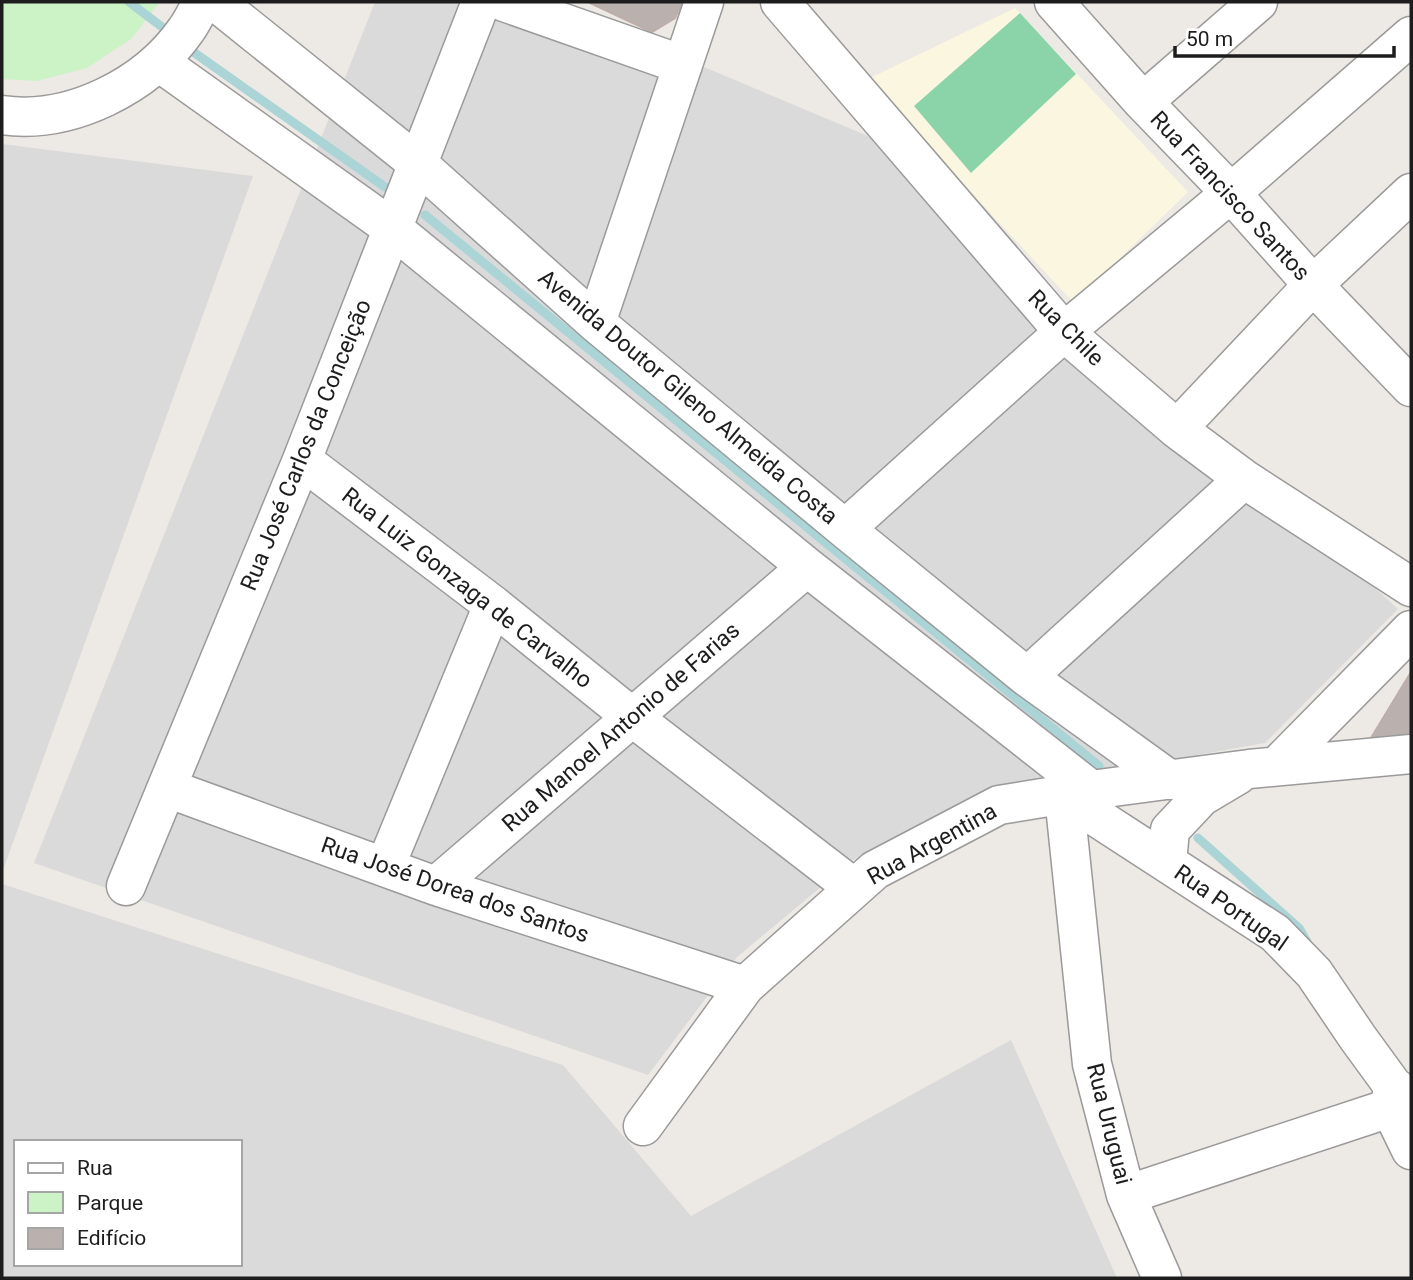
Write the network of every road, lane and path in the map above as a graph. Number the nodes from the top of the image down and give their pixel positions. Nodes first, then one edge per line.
1 (202, 2) edge
2 (216, 2) edge
3 (481, 2) edge
4 (504, 2) edge
5 (704, 2) edge
6 (780, 2) edge
7 (1054, 2) edge
8 (1258, 2) edge
9 (1411, 36) edge
10 (159, 62) junction
11 (682, 65) junction
12 (1143, 102) junction
13 (2, 115) edge
14 (417, 163) junction
15 (1411, 193) edge
16 (1231, 194) junction
17 (392, 228) junction
18 (1313, 285) junction
19 (596, 323) junction
20 (1064, 332) junction
21 (1404, 366) edge
22 (1177, 429) junction
23 (302, 460) junction
24 (1244, 480) junction
25 (845, 529) junction
26 (807, 567) junction
27 (1411, 587) edge
28 (493, 605) junction
29 (1411, 630) edge
30 (1027, 677) junction
31 (632, 717) junction
32 (1411, 754) edge
33 (1263, 767) junction
34 (1170, 780) junction
35 (167, 788) junction
36 (1077, 793) junction
37 (1167, 862) junction
38 (384, 867) junction
39 (127, 886) dead end
40 (436, 886) junction
41 (854, 888) junction
42 (745, 986) junction
43 (1401, 1098) edge
44 (643, 1126) dead end
45 (1411, 1150) edge
46 (1126, 1195) junction
47 (1162, 1278) edge

1 - 10 street
2 - 14 street, Avenida Doutor Gileno Almeida Costa
3 - 14 street, Rua José Carlos da Conceição
4 - 11 street
5 - 11 street
6 - 20 street, Rua Chile
7 - 12 street, Rua Francisco Santos
8 - 12 street
9 - 16 street
10 - 13 street
10 - 17 street
11 - 19 street
12 - 16 street, Rua Francisco Santos
14 - 17 street, Rua José Carlos da Conceição
14 - 19 street, Avenida Doutor Gileno Almeida Costa
15 - 18 street
16 - 18 street, Rua Francisco Santos
16 - 20 street
17 - 23 street, Rua José Carlos da Conceição
17 - 26 street
18 - 21 street, Rua Francisco Santos
18 - 22 street
19 - 25 street, Avenida Doutor Gileno Almeida Costa
20 - 22 street, Rua Chile
20 - 25 street
22 - 24 street, Rua Chile
23 - 28 street, Rua Luiz Gonzaga de Carvalho
23 - 35 street, Rua José Carlos da Conceição
24 - 27 street, Rua Chile
24 - 30 street
25 - 30 street, Avenida Doutor Gileno Almeida Costa
26 - 31 street, Rua Manoel Antonio de Farias
26 - 36 street
28 - 31 street, Rua Luiz Gonzaga de Carvalho
28 - 38 street
29 - 33 street
30 - 34 street, Avenida Doutor Gileno Almeida Costa
31 - 40 street, Rua Manoel Antonio de Farias
31 - 41 street, Rua Luiz Gonzaga de Carvalho
32 - 33 street, Rua Argentina
33 - 34 street, Rua Argentina
33 - 37 street
34 - 36 street, Rua Argentina
35 - 38 street, Rua José Dorea dos Santos
35 - 39 street, Rua José Carlos da Conceição
36 - 37 street, Rua Portugal
36 - 41 street, Rua Argentina
36 - 46 street, Rua Uruguai
37 - 43 street, Rua Portugal
38 - 40 street, Rua José Dorea dos Santos
40 - 42 street, Rua José Dorea dos Santos
41 - 42 street, Rua Argentina
42 - 44 street, Rua Argentina
43 - 45 street, Rua Portugal
43 - 46 street, Rua Uruguai
46 - 47 street

